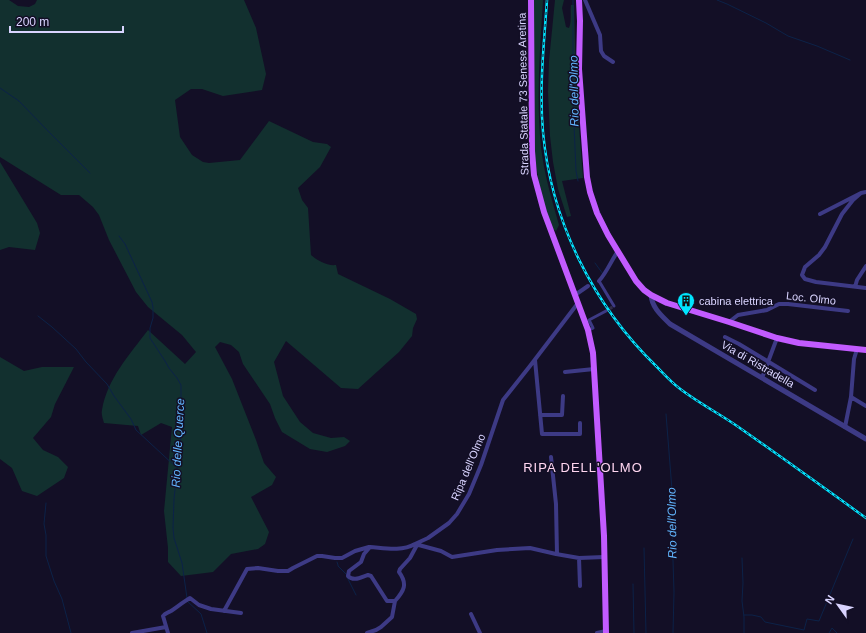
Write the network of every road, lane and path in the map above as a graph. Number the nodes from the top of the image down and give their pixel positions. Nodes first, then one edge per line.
1 (531, 0) edge
2 (579, 0) edge
3 (585, 0) edge
4 (613, 62) dead end
5 (864, 192) edge
6 (820, 214) dead end
7 (618, 251) junction
8 (866, 266) edge
9 (599, 281) joint
10 (588, 286) dead end
11 (855, 287) junction
12 (866, 288) edge
13 (575, 295) junction
14 (651, 295) junction
15 (578, 303) junction
16 (614, 306) dead end
17 (606, 311) tunnel mouth
18 (848, 311) dead end
19 (729, 322) junction
20 (588, 330) junction
21 (725, 337) dead end
22 (777, 338) junction
23 (857, 349) junction
24 (866, 350) edge
25 (535, 360) junction
26 (767, 362) junction
27 (594, 369) junction
28 (565, 372) dead end
29 (762, 378) junction
30 (815, 390) dead end
31 (563, 396) dead end
32 (851, 397) junction
33 (866, 406) edge
34 (540, 415) junction
35 (580, 423) dead end
36 (845, 427) junction
37 (866, 439) edge
38 (552, 457) dead end
39 (416, 544) junction
40 (370, 547) junction
41 (558, 554) junction
42 (604, 557) junction
43 (579, 558) junction
44 (580, 586) dead end
45 (395, 601) junction
46 (224, 611) junction
47 (241, 614) dead end
48 (471, 614) dead end
49 (166, 626) junction
50 (606, 632) edge
51 (132, 633) edge
52 (168, 633) edge
53 (367, 633) edge
54 (480, 633) edge
55 (597, 633) edge

1 - 13 main road, Strada Statale 73 Senese Aretina
2 - 7 main road
3 - 4 street
5 - 6 street
5 - 11 street
7 - 9 street
7 - 14 main road
8 - 11 street
9 - 16 street
10 - 13 street
11 - 12 street
13 - 15 main road, Strada Statale 73 Senese Aretina
14 - 19 main road
14 - 29 street, Via di Ristradella
15 - 20 main road, Strada Statale 73 Senese Aretina
15 - 25 street, Ripa dell'Olmo
17 - 20 street
18 - 19 street, Loc. Olmo
19 - 22 main road
20 - 27 main road, Strada Statale 73 Senese Aretina
21 - 26 street
22 - 23 main road
22 - 26 street
23 - 24 main road
23 - 32 street
25 - 34 street
25 - 39 street, Ripa dell'Olmo
26 - 29 street
26 - 30 street
27 - 28 street
27 - 42 main road, Strada Statale 73 Senese Aretina
29 - 36 street, Via di Ristradella
31 - 34 street
32 - 33 street
32 - 36 street
34 - 35 street
36 - 37 street, Via di Ristradella
38 - 41 street
39 - 40 street
39 - 41 street
39 - 45 street
40 - 45 street
40 - 46 street
41 - 43 street
42 - 43 street
42 - 50 main road, Strada Statale 73 Senese Aretina
43 - 44 street
45 - 53 street
46 - 47 street
46 - 49 street
48 - 54 street
49 - 51 street
49 - 52 street
50 - 55 street

